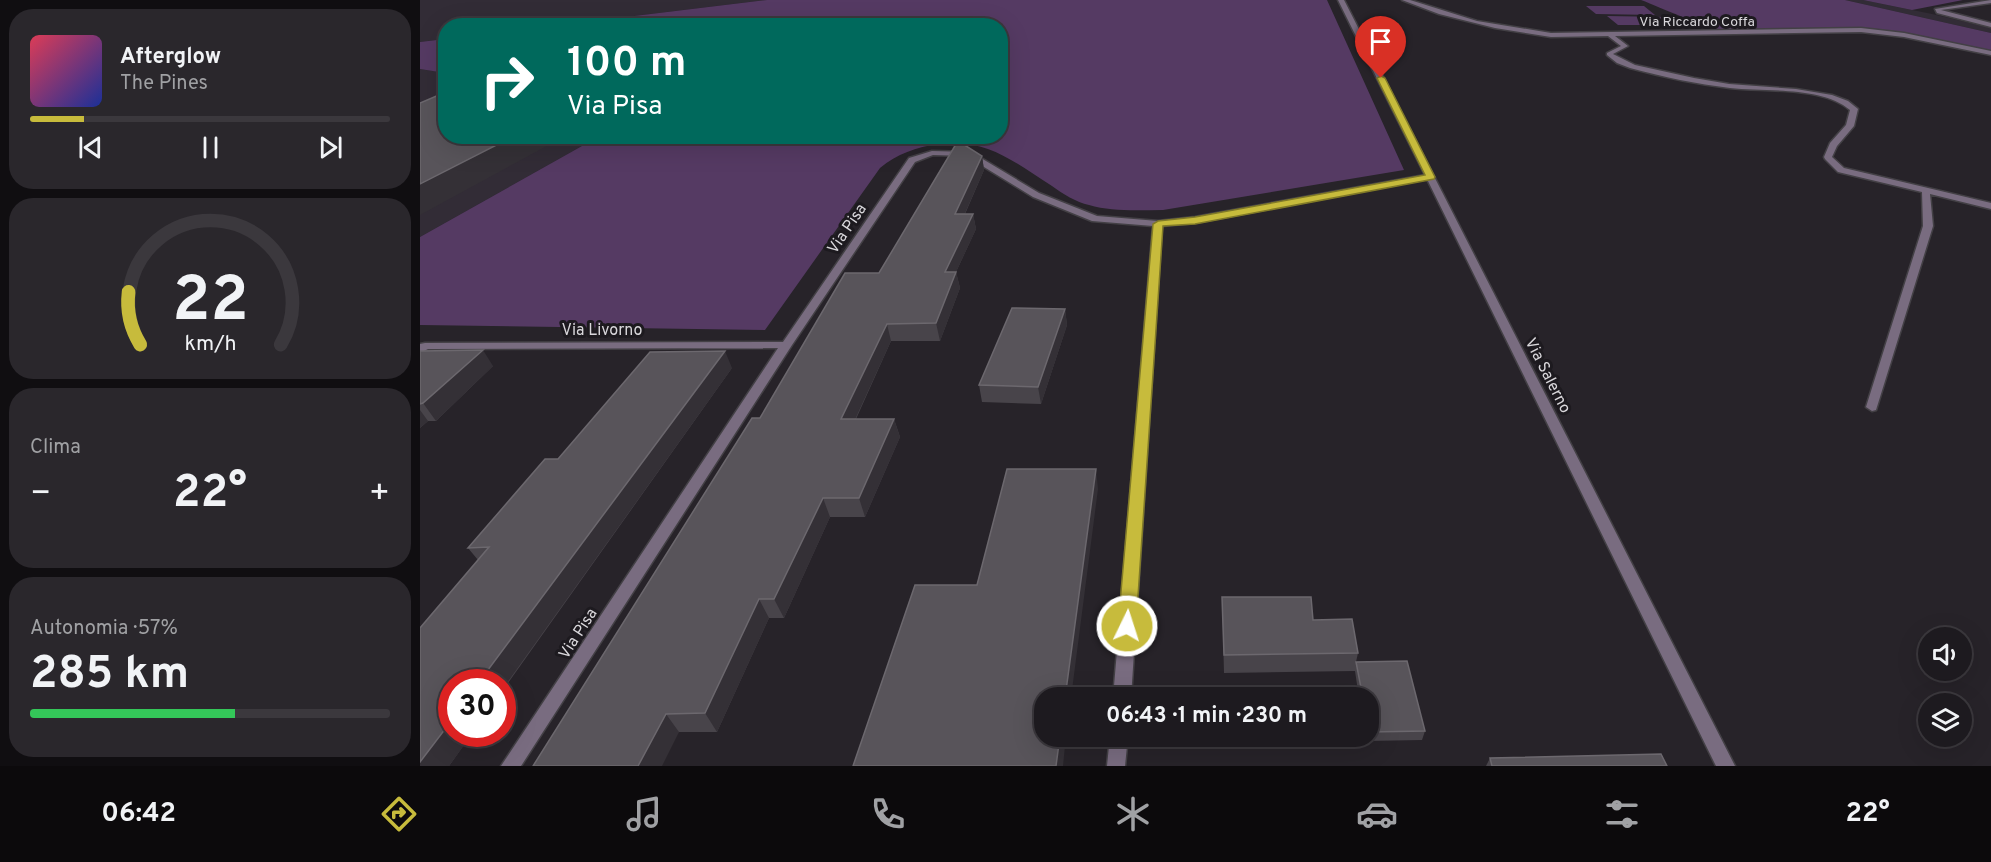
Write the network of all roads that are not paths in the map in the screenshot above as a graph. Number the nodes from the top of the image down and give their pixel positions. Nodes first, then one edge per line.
1 (1341, 0) edge
2 (1406, 0) edge
3 (1991, 1) edge
4 (1991, 25) edge
5 (1609, 34) junction
6 (1991, 53) edge
7 (1431, 177) junction
8 (1926, 191) junction
9 (1991, 206) edge
10 (1158, 224) junction
11 (786, 345) junction
12 (420, 350) edge
13 (1872, 407) dead end
14 (1123, 687) edge
15 (1118, 747) edge
16 (510, 766) edge
17 (1116, 766) edge
18 (1726, 766) edge

1 - 7 street, Via Salerno
2 - 5 street, Via Riccardo Coffa
3 - 4 street
5 - 6 street, Via Riccardo Coffa
5 - 8 street
7 - 10 street, Via Pisa
7 - 18 street, Via Salerno
8 - 9 street
8 - 13 street
10 - 11 street, Via Pisa
10 - 14 street
11 - 12 street, Via Livorno
11 - 16 street, Via Pisa
15 - 17 street

